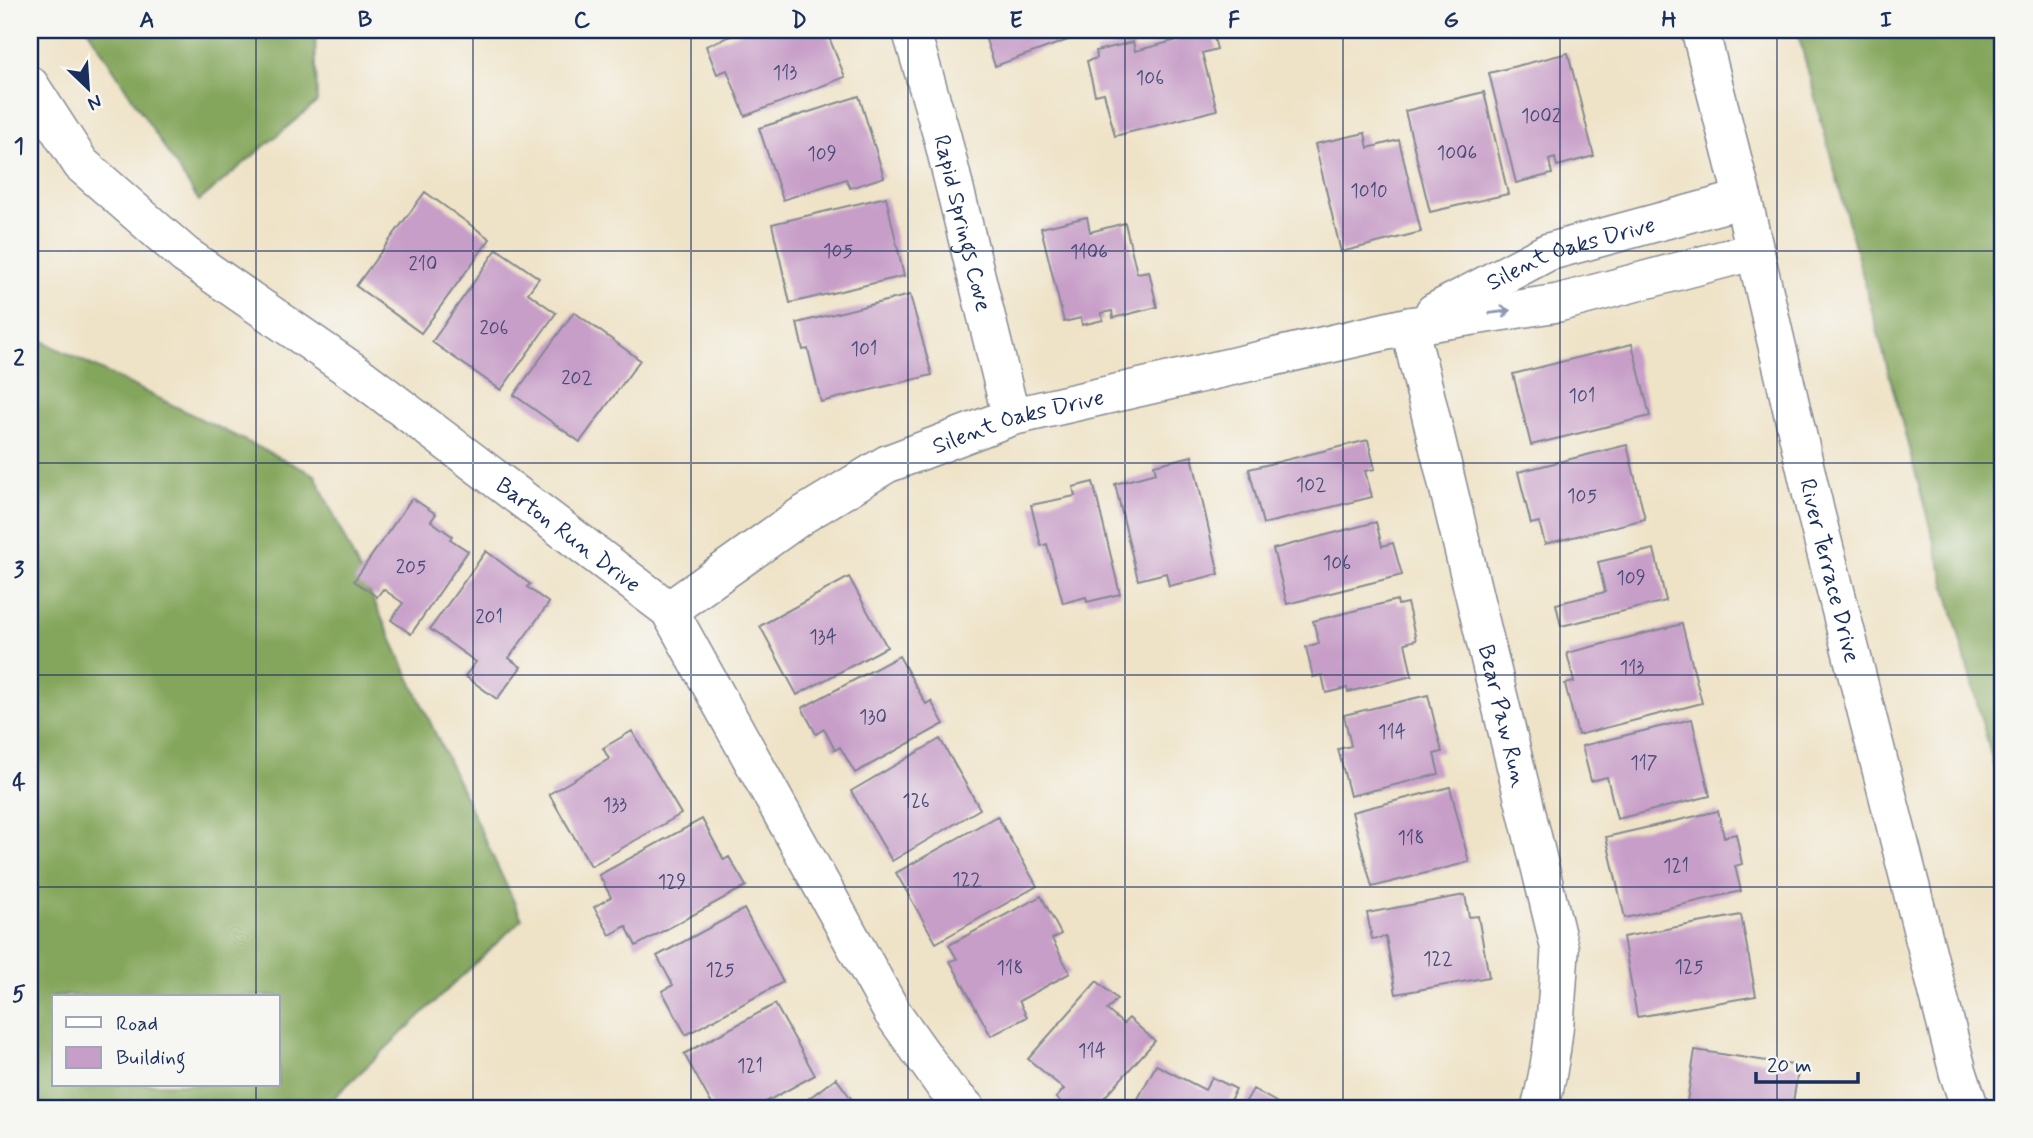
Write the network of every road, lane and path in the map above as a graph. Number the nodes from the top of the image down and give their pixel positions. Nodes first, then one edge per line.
1 (911, 30) edge
2 (1700, 30) edge
3 (30, 85) edge
4 (1743, 199) junction
5 (1755, 251) junction
6 (1409, 326) junction
7 (1012, 417) junction
8 (669, 610) junction
9 (966, 1108) edge
10 (1540, 1108) edge
11 (1969, 1108) edge

1 - 7 street, Rapid Springs Cove
2 - 4 street, River Terrace Drive
3 - 8 street, Barton Run Drive
4 - 5 street, River Terrace Drive
4 - 6 street, Silent Oaks Drive
6 -> 5 street, Silent Oaks Drive
5 - 11 street, River Terrace Drive
6 - 7 street, Silent Oaks Drive
6 - 10 street, Bear Paw Run
7 - 8 street, Silent Oaks Drive
8 - 9 street, Barton Run Drive

